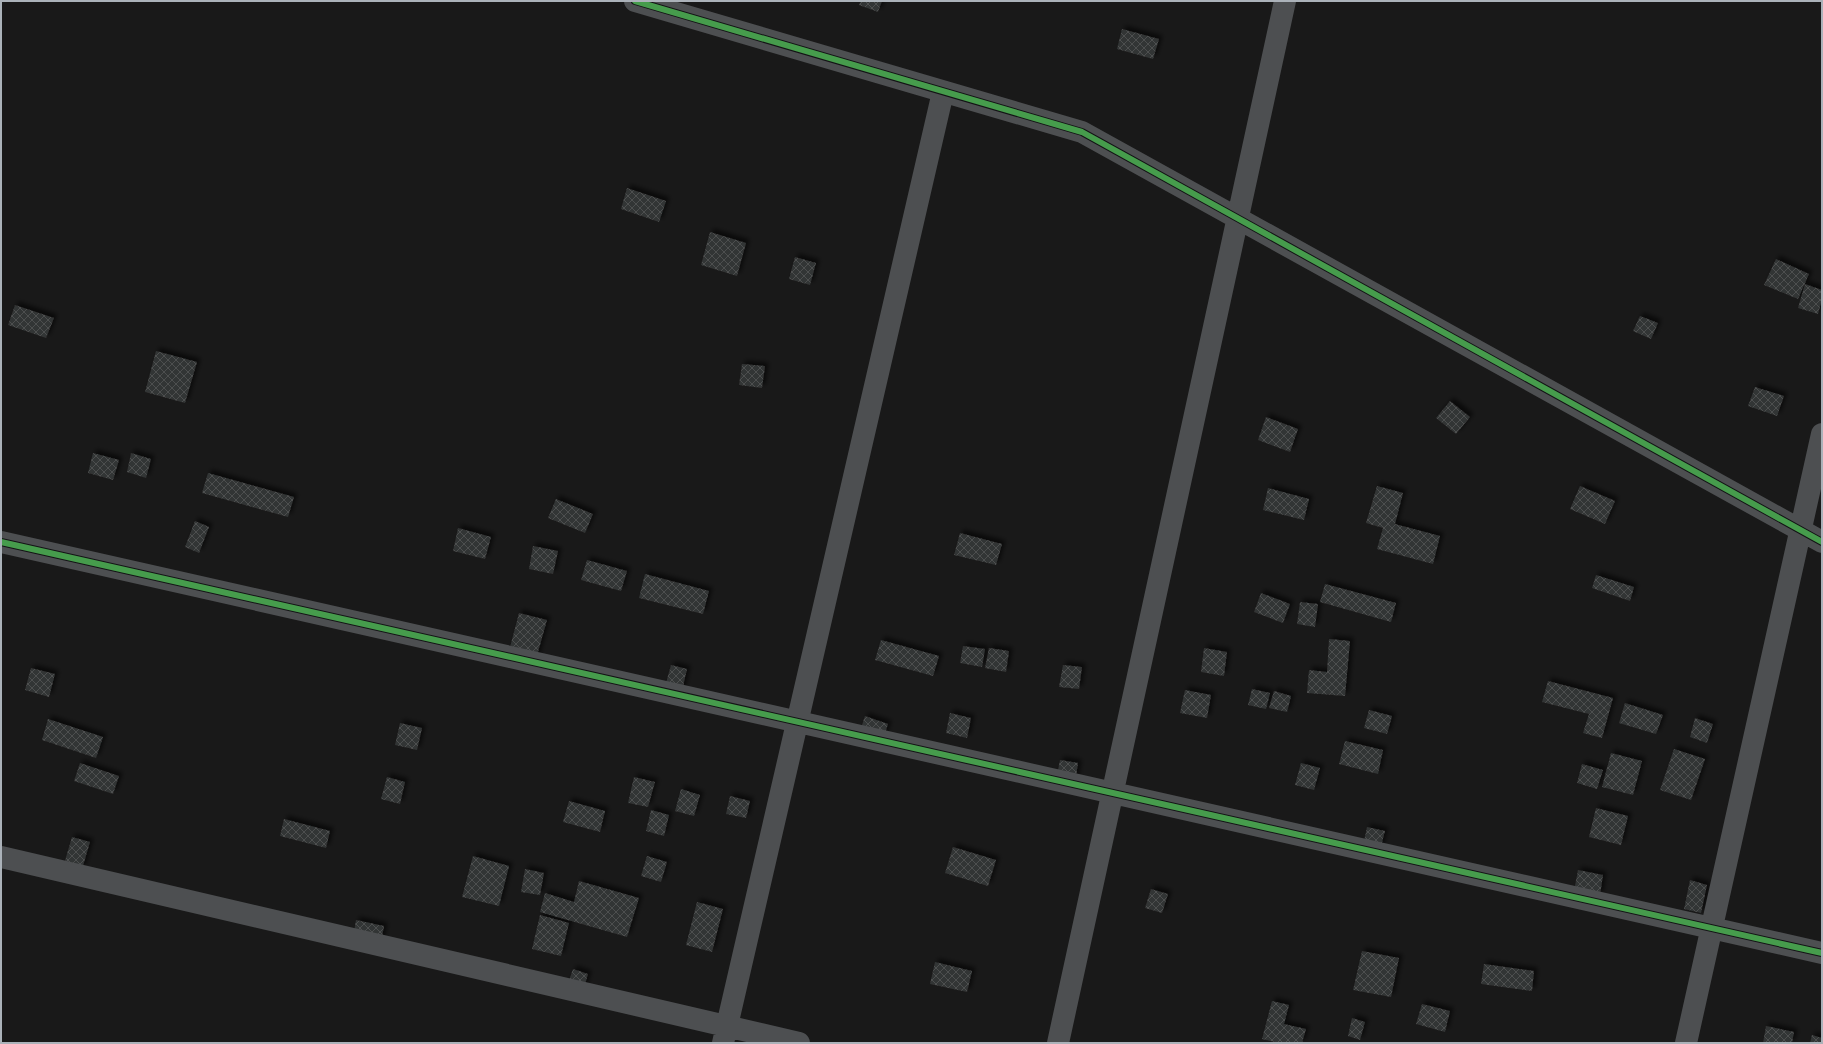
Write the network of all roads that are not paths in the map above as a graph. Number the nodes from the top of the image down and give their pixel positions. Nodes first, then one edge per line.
1 (634, 1) edge
2 (1285, 1) edge
3 (943, 92) junction
4 (1237, 218) junction
5 (1822, 434) edge
6 (1800, 530) junction
7 (1, 542) edge
8 (1822, 542) edge
9 (797, 722) junction
10 (1112, 793) junction
11 (1, 857) edge
12 (1711, 928) junction
13 (1822, 954) edge
14 (725, 1035) edge
15 (799, 1043) edge
16 (1058, 1043) edge
17 (1686, 1043) edge

1 - 3 street
2 - 4 street
3 - 4 street
3 - 9 street
4 - 6 street
4 - 10 street
5 - 6 street
6 - 8 street
6 - 12 street
7 - 9 street
9 - 10 street
9 - 14 street
10 - 12 street
10 - 16 street
11 - 14 street
12 - 13 street
12 - 17 street
14 - 15 street

